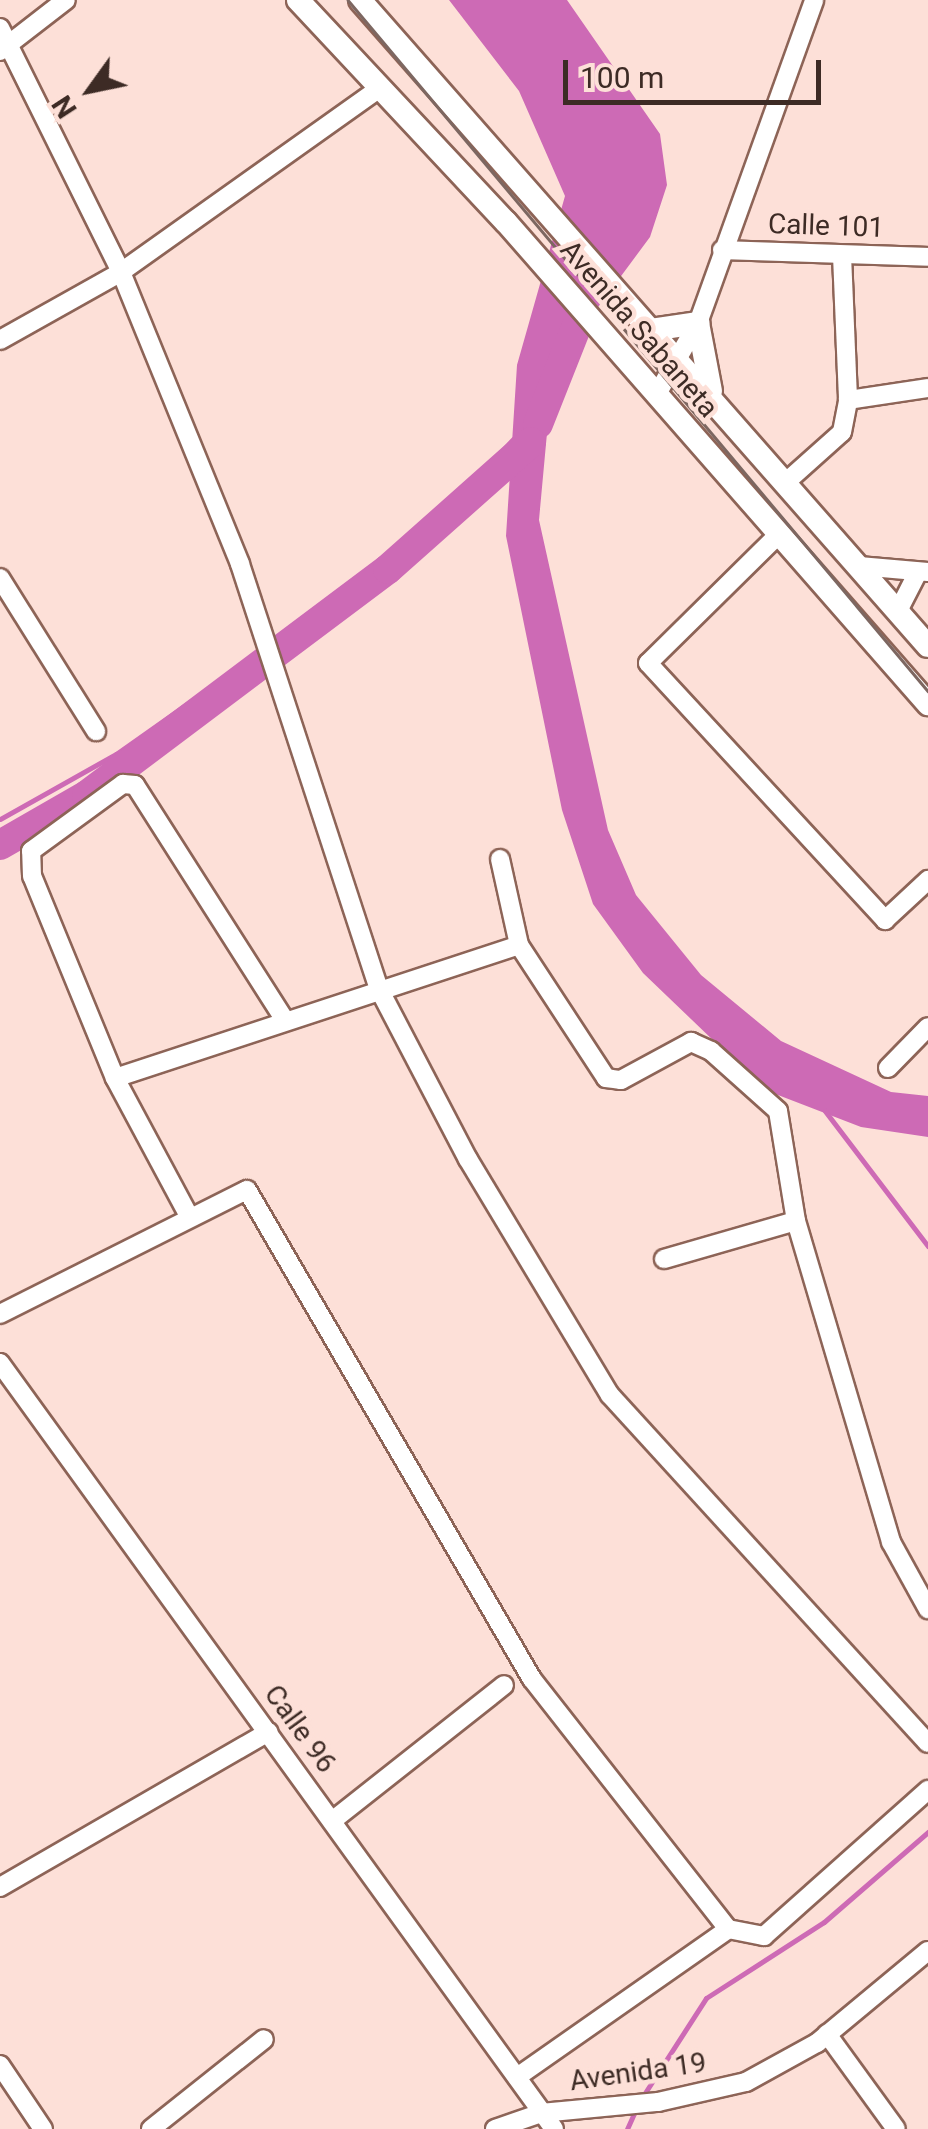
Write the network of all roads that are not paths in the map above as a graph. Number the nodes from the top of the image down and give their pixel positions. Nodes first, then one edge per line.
1 (66, 0) edge
2 (298, 0) edge
3 (360, 0) edge
4 (814, 0) edge
5 (3, 40) edge
6 (380, 88) junction
7 (722, 250) junction
8 (842, 255) junction
9 (928, 257) edge
10 (121, 272) junction
11 (698, 323) junction
12 (650, 328) junction
13 (0, 340) edge
14 (676, 358) junction
15 (928, 388) edge
16 (656, 394) junction
17 (848, 400) junction
18 (718, 408) junction
19 (786, 484) junction
20 (777, 536) junction
21 (859, 566) junction
22 (923, 572) edge
23 (0, 578) edge
24 (898, 611) junction
25 (928, 646) edge
26 (928, 704) edge
27 (96, 731) dead end
28 (500, 859) dead end
29 (928, 880) edge
30 (519, 945) junction
31 (378, 988) junction
32 (284, 1018) junction
33 (928, 1027) edge
34 (888, 1068) dead end
35 (115, 1078) junction
36 (188, 1216) junction
37 (796, 1221) junction
38 (664, 1259) dead end
39 (0, 1314) edge
40 (0, 1363) edge
41 (928, 1609) edge
42 (504, 1684) dead end
43 (268, 1732) junction
44 (928, 1743) edge
45 (928, 1790) edge
46 (332, 1821) junction
47 (0, 1887) edge
48 (728, 1929) junction
49 (928, 1951) edge
50 (827, 2034) junction
51 (264, 2039) dead end
52 (0, 2065) edge
53 (517, 2077) junction
54 (548, 2124) edge
55 (43, 2129) edge
56 (151, 2129) edge
57 (495, 2129) edge
58 (896, 2129) edge

1 - 5 street
2 - 6 main road, Avenida Sabaneta
3 - 12 main road, Avenida Sabaneta
4 - 7 street
5 - 10 street
6 - 10 street
6 - 16 main road, Avenida Sabaneta
7 - 8 street, Calle 101
7 - 11 street
8 - 9 street, Calle 101
8 - 17 street
10 - 13 street
10 - 31 street
11 - 12 main road
11 - 14 street
11 - 18 main road
12 - 14 main road, Avenida Sabaneta
14 - 16 street
14 - 18 main road, Avenida Sabaneta
15 - 17 street
16 - 20 main road, Avenida Sabaneta
17 - 19 street
18 - 19 main road, Avenida Sabaneta
19 - 21 main road, Avenida Sabaneta
20 - 26 main road, Avenida Sabaneta
20 - 29 street
21 - 22 street
21 - 24 main road, Avenida Sabaneta
22 - 24 street
23 - 27 street
24 - 25 main road, Avenida Sabaneta
28 - 30 street
30 - 31 street
30 - 37 street
31 - 32 street
31 - 44 street
32 - 35 street
32 - 35 street
33 - 34 street
35 - 36 street
36 - 39 street
36 - 48 street
37 - 38 street
37 - 41 street
40 - 43 street, Calle 96
42 - 46 street
43 - 46 street, Calle 96
43 - 47 street
45 - 48 street
46 - 53 street, Calle 96
48 - 53 street
49 - 50 street, Avenida 19
50 - 54 street, Avenida 19
50 - 58 street
51 - 56 street
52 - 55 street
53 - 54 street, Calle 96
54 - 57 street, Avenida 19

